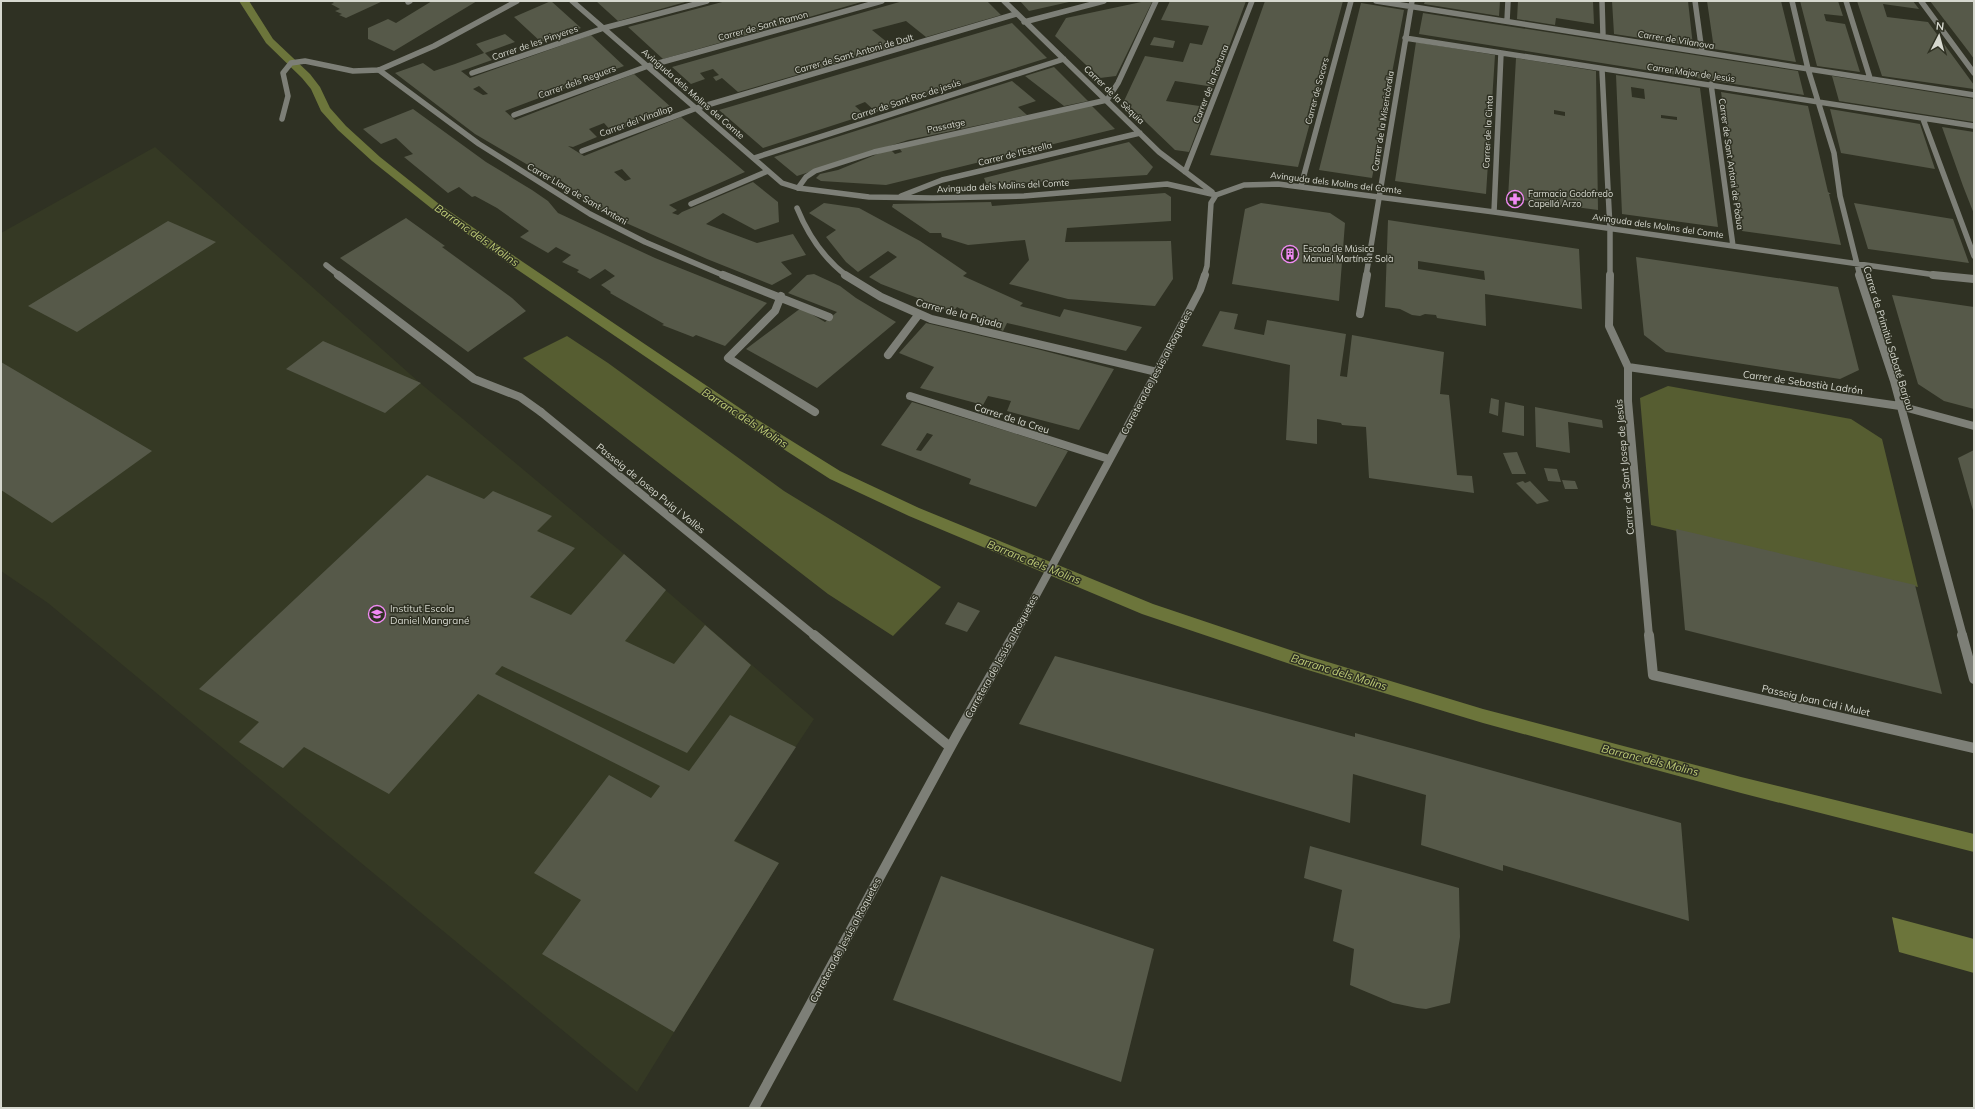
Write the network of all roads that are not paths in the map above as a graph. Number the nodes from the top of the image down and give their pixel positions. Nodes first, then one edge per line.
1 (517, 1) edge
2 (572, 1) edge
3 (707, 1) edge
4 (882, 1) edge
5 (1004, 1) edge
6 (1104, 1) edge
7 (1156, 1) edge
8 (1252, 1) edge
9 (1351, 1) edge
10 (1376, 1) edge
11 (1508, 1) edge
12 (1602, 1) edge
13 (1695, 1) edge
14 (1792, 1) edge
15 (1846, 1) edge
16 (1921, 1) edge
17 (1412, 4) edge
18 (1016, 14) junction
19 (1507, 21) junction
20 (1024, 22) junction
21 (604, 28) junction
22 (1603, 36) junction
23 (1405, 38) junction
24 (1702, 52) junction
25 (1501, 54) junction
26 (1064, 59) junction
27 (648, 66) junction
28 (1808, 69) junction
29 (378, 70) junction
30 (1602, 70) junction
31 (472, 73) dead end
32 (1974, 74) edge
33 (1870, 78) junction
34 (1711, 84) junction
35 (1974, 95) edge
36 (1107, 100) junction
37 (1819, 102) junction
38 (697, 108) junction
39 (514, 115) dead end
40 (282, 119) dead end
41 (1923, 119) junction
42 (1974, 126) edge
43 (1140, 133) junction
44 (582, 151) dead end
45 (754, 158) junction
46 (768, 171) junction
47 (1185, 172) junction
48 (1301, 186) junction
49 (798, 188) junction
50 (1216, 194) junction
51 (1380, 196) junction
52 (896, 197) junction
53 (691, 204) dead end
54 (797, 208) dead end
55 (1494, 212) junction
56 (1610, 228) junction
57 (1733, 246) junction
58 (1974, 256) edge
59 (1856, 264) junction
60 (326, 265) dead end
61 (1974, 279) edge
62 (781, 296) junction
63 (919, 314) junction
64 (1360, 314) dead end
65 (830, 317) dead end
66 (888, 355) dead end
67 (1628, 367) junction
68 (1158, 372) junction
69 (910, 396) dead end
70 (1900, 406) junction
71 (815, 412) dead end
72 (1974, 426) edge
73 (1109, 459) junction
74 (1653, 675) joint
75 (1974, 679) edge
76 (950, 747) junction
77 (1974, 748) edge
78 (754, 1108) edge

1 - 29 street
2 - 21 street, Avinguda dels Molins del Comte
3 - 21 street, Carrer de les Pinyeres
4 - 27 street, Carrer de Sant Ramon
5 - 18 street, Carrer de la Sèquia
6 - 20 street
7 - 36 street
8 - 47 street, Carrer de la Fortuna
9 - 48 street, Carrer de Socors
10 - 17 street, Carrer de Vilanova
11 - 19 street
12 - 22 street
13 - 24 street
14 - 28 street, Carrer de Primitiu Sabaté Barjau
15 - 33 street
16 - 32 street
17 - 19 street, Carrer de Vilanova
17 - 23 street, Carrer de la Misericòrdia
18 - 20 street, Carrer de la Sèquia
18 - 38 street, Carrer de Sant Antoni de Dalt
19 - 22 street, Carrer de Vilanova
20 - 26 street, Carrer de la Sèquia
21 - 27 street, Avinguda dels Molins del Comte
21 - 31 street, Carrer de les Pinyeres
22 - 24 street, Carrer de Vilanova
23 - 25 street, Carrer Major de Jesús
23 - 51 street, Carrer de la Misericòrdia
24 - 28 street, Carrer de Vilanova
25 - 30 street, Carrer Major de Jesús
25 - 55 street, Carrer de la Cinta
26 - 36 street, Carrer de la Sèquia
26 - 45 street, Carrer de Sant Roc de jesús
27 - 38 street, Avinguda dels Molins del Comte
27 - 39 street, Carrer dels Reguers
28 - 33 street, Carrer de Vilanova
28 - 37 street, Carrer de Primitiu Sabaté Barjau
29 - 40 street
29 - 62 street, Carrer Llarg de Sant Antoni
30 - 34 street, Carrer Major de Jesús
30 - 56 street, Carrer de Sant Josep de Jesús
33 - 35 street, Carrer de Vilanova
34 - 37 street, Carrer Major de Jesús
34 - 57 street, Carrer de Sant Antoni de Pàdua
36 - 43 street, Carrer de la Sèquia
36 - 49 street, Passatge
37 - 41 street, Carrer Major de Jesús
37 - 59 street, Carrer de Primitiu Sabaté Barjau
38 - 44 street, Carrer del Vinallop
38 - 45 street, Avinguda dels Molins del Comte
41 - 42 street, Carrer Major de Jesús
41 - 58 street
43 - 47 street, Carrer de la Sèquia
43 - 52 street, Carrer de l'Estrella
45 - 46 street, Avinguda dels Molins del Comte
46 - 49 street, Avinguda dels Molins del Comte
46 - 53 street
47 - 50 street, Carrer de la Sèquia
48 - 50 street, Avinguda dels Molins del Comte
48 - 51 street, Avinguda dels Molins del Comte
49 - 52 street, Avinguda dels Molins del Comte
50 - 52 street, Avinguda dels Molins del Comte
50 - 68 street, Carretera de Jesús a Roquetes
51 - 55 street, Avinguda dels Molins del Comte
51 - 64 street, Carrer de la Misericòrdia
54 - 63 street, Carrer de la Pujada
55 - 56 street, Avinguda dels Molins del Comte
56 - 57 street, Avinguda dels Molins del Comte
56 - 67 street, Carrer de Sant Josep de Jesús
57 - 59 street, Avinguda dels Molins del Comte
59 - 61 street, Avinguda dels Molins del Comte
59 - 70 street, Carrer de Primitiu Sabaté Barjau
60 - 76 street, Passeig de Josep Puig i Vallès
62 - 65 street, Carrer Llarg de Sant Antoni
62 - 71 street
63 - 66 street
63 - 68 street, Carrer de la Pujada
67 - 70 street, Carrer de Sebastià Ladrón
67 - 74 street, Carrer de Sant Josep de Jesús
68 - 73 street, Carretera de Jesús a Roquetes
69 - 73 street, Carrer de la Creu
70 - 72 street, Carrer de Sebastià Ladrón
70 - 75 street, Carrer de Primitiu Sabaté Barjau
73 - 76 street, Carretera de Jesús a Roquetes
74 - 77 street, Passeig Joan Cid i Mulet
76 - 78 street, Carretera de Jesús a Roquetes

